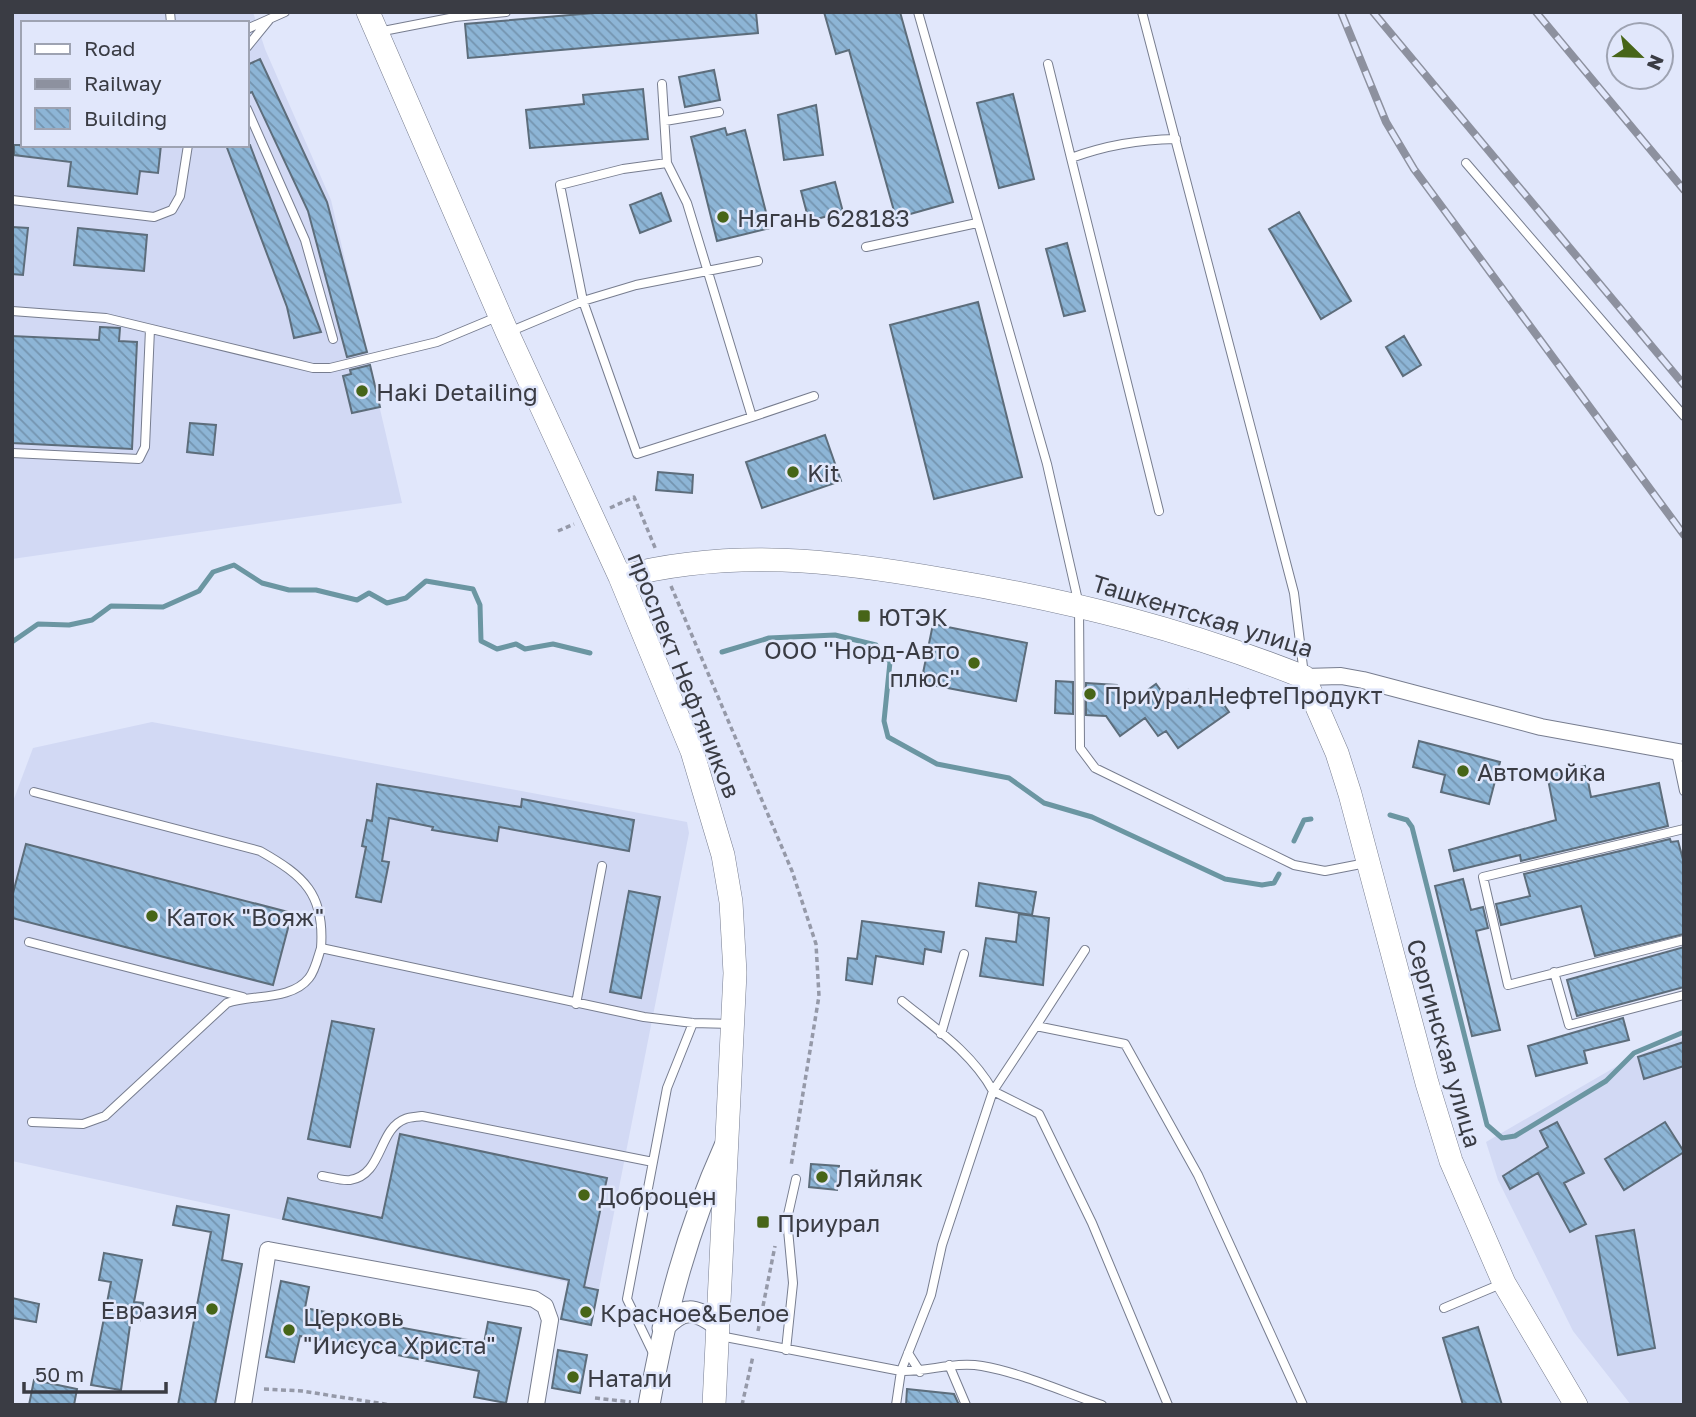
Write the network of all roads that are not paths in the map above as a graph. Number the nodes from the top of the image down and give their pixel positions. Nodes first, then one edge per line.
1 (285, 12) edge
2 (506, 12) edge
3 (918, 12) edge
4 (1142, 12) edge
5 (271, 18) junction
6 (372, 22) edge
7 (248, 29) edge
8 (248, 46) edge
9 (1048, 64) dead end
10 (662, 84) dead end
11 (248, 111) edge
12 (719, 112) dead end
13 (665, 121) junction
14 (1176, 139) junction
15 (188, 147) edge
16 (1072, 158) junction
17 (667, 163) junction
18 (1466, 163) dead end
19 (12, 200) edge
20 (977, 223) junction
21 (866, 247) dead end
22 (758, 261) dead end
23 (705, 270) junction
24 (583, 301) junction
25 (12, 311) edge
26 (504, 324) junction
27 (150, 329) junction
28 (333, 339) dead end
29 (814, 396) dead end
30 (1684, 416) edge
31 (752, 417) junction
32 (12, 453) edge
33 (1158, 511) dead end
34 (620, 577) junction
35 (1079, 605) junction
36 (1304, 677) junction
37 (1680, 753) edge
38 (1684, 791) edge
39 (34, 792) dead end
40 (1684, 829) edge
41 (1368, 863) junction
42 (602, 866) dead end
43 (1684, 940) edge
44 (29, 942) dead end
45 (321, 948) junction
46 (1085, 950) dead end
47 (964, 954) dead end
48 (1554, 972) junction
49 (1684, 995) edge
50 (243, 997) junction
51 (902, 1000) dead end
52 (576, 1004) junction
53 (693, 1023) junction
54 (734, 1024) junction
55 (1036, 1026) junction
56 (941, 1034) junction
57 (993, 1091) junction
58 (32, 1122) dead end
59 (727, 1141) junction
60 (653, 1162) junction
61 (322, 1175) dead end
62 (796, 1179) dead end
63 (1504, 1283) junction
64 (1444, 1308) dead end
65 (663, 1328) junction
66 (717, 1330) junction
67 (786, 1350) junction
68 (908, 1353) junction
69 (657, 1361) junction
70 (949, 1365) junction
71 (901, 1371) junction
72 (920, 1372) junction
73 (649, 1404) edge
74 (243, 1405) edge
75 (536, 1405) edge
76 (714, 1405) edge
77 (896, 1405) edge
78 (966, 1405) edge
79 (1101, 1405) edge
80 (1168, 1405) edge
81 (1303, 1405) edge
82 (1576, 1405) edge

1 - 5 lane
2 - 6 lane
3 - 20 lane
4 - 14 lane
5 - 7 lane
5 - 8 lane
6 - 26 main road, проспект Нефтяников
9 - 16 lane
10 - 13 lane
11 - 28 lane
12 - 13 lane
13 - 17 lane
14 - 16 lane
14 - 36 lane
15 - 19 lane
16 - 33 lane
17 - 23 lane
17 - 24 lane
18 - 30 lane
20 - 21 lane
20 - 35 lane
22 - 23 lane
23 - 24 lane
23 - 31 lane
24 - 26 lane
24 - 31 lane
25 - 27 lane
26 - 27 lane
26 - 34 main road, проспект Нефтяников
27 - 32 lane
29 - 31 lane
34 - 35 main road, Ташкентская улица
34 - 54 main road, проспект Нефтяников
35 - 36 main road, Ташкентская улица
35 - 41 lane
36 - 37 street, Ташкентская улица
36 - 41 main road, Сергинская улица
37 - 38 lane
39 - 45 lane
40 - 48 lane
41 - 63 main road, Сергинская улица
42 - 52 lane
43 - 48 lane
44 - 50 lane
45 - 50 lane
45 - 52 lane
46 - 55 lane
47 - 56 lane
48 - 49 lane
50 - 58 lane
51 - 56 lane
52 - 53 lane
53 - 54 lane
53 - 60 lane
54 - 59 main road, проспект Нефтяников
55 - 57 lane
55 - 81 lane
56 - 57 lane
57 - 68 lane
57 - 80 lane
59 - 65 street
59 - 66 main road, проспект Нефтяников
60 - 61 lane
60 - 69 lane
62 - 67 lane
63 - 64 lane
63 - 82 main road, Сергинская улица
65 - 66 street
65 - 69 street
66 - 67 lane
66 - 76 main road, проспект Нефтяников
67 - 71 lane
68 - 71 lane
68 - 72 lane
69 - 73 street
70 - 72 lane
70 - 78 lane
70 - 79 lane
71 - 72 lane
71 - 77 lane
74 - 75 street

